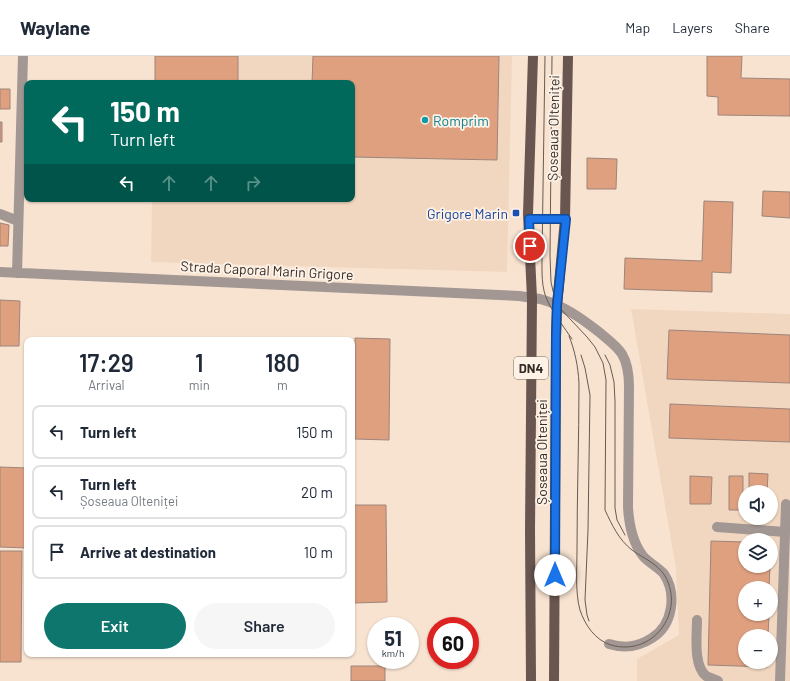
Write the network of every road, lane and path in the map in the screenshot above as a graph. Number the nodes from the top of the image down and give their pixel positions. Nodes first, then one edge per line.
1 (23, 56) edge
2 (533, 56) edge
3 (568, 56) edge
4 (0, 214) edge
5 (529, 219) junction
6 (566, 219) junction
7 (18, 221) junction
8 (0, 272) edge
9 (17, 273) junction
10 (532, 298) junction
11 (557, 305) junction
12 (786, 504) dead end
13 (717, 527) dead end
14 (785, 532) junction
15 (697, 620) dead end
16 (609, 644) dead end
17 (531, 681) edge
18 (554, 681) edge
19 (718, 681) edge
20 (780, 681) edge

1 - 7 street
2 - 5 main road, Șoseaua Olteniței / DN4
3 - 6 main road, Șoseaua Olteniței / DN4
4 - 7 street
5 - 6 main road
5 - 10 main road, Șoseaua Olteniței / DN4
6 - 11 main road, Șoseaua Olteniței / DN4
7 - 9 street
8 - 9 street, Strada Caporal Marin Grigore
9 - 10 street, Strada Caporal Marin Grigore
10 - 11 street, Strada Caporal Marin Grigore
10 - 17 main road, Șoseaua Olteniței / DN4
11 - 16 street, Strada Caporal Marin Grigore
11 - 18 main road, Șoseaua Olteniței / DN4
12 - 14 street
13 - 14 street
14 - 20 street
15 - 19 street

